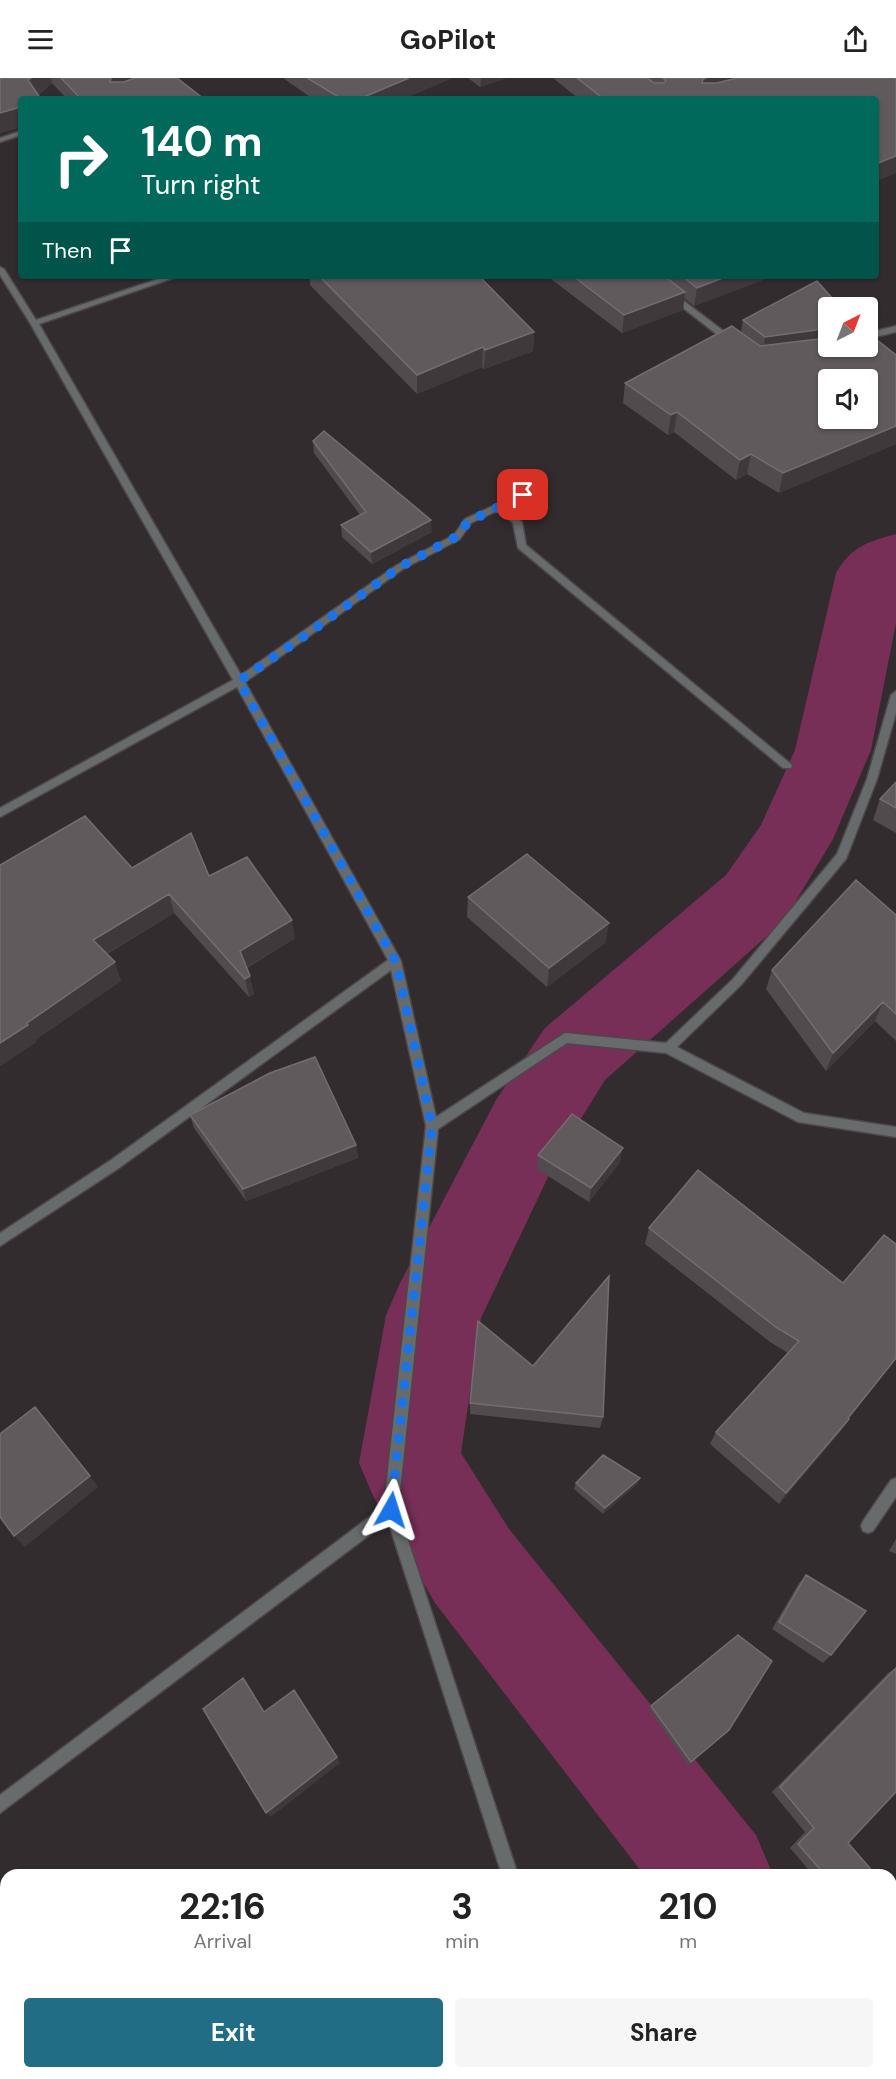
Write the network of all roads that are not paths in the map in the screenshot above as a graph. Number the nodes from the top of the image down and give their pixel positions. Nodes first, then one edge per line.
1 (18, 134) edge
2 (0, 140) edge
3 (0, 269) edge
4 (166, 279) edge
5 (650, 279) edge
6 (34, 323) junction
7 (896, 329) edge
8 (878, 333) edge
9 (740, 348) edge
10 (523, 495) dead end
11 (500, 506) junction
12 (239, 681) junction
13 (896, 695) edge
14 (787, 765) dead end
15 (0, 813) edge
16 (396, 962) junction
17 (668, 1048) junction
18 (432, 1126) junction
19 (896, 1132) edge
20 (0, 1240) edge
21 (896, 1485) edge
22 (391, 1510) junction
23 (868, 1526) dead end
24 (0, 1805) edge
25 (508, 1869) edge

1 - 2 street
3 - 6 street
4 - 6 street
5 - 9 street
6 - 12 street
7 - 8 street
10 - 11 street
11 - 12 street
11 - 14 street
12 - 15 street
12 - 16 street
13 - 17 street
16 - 18 street
16 - 20 street
17 - 18 street
17 - 19 street
18 - 22 street
21 - 23 street
22 - 24 street
22 - 25 street

